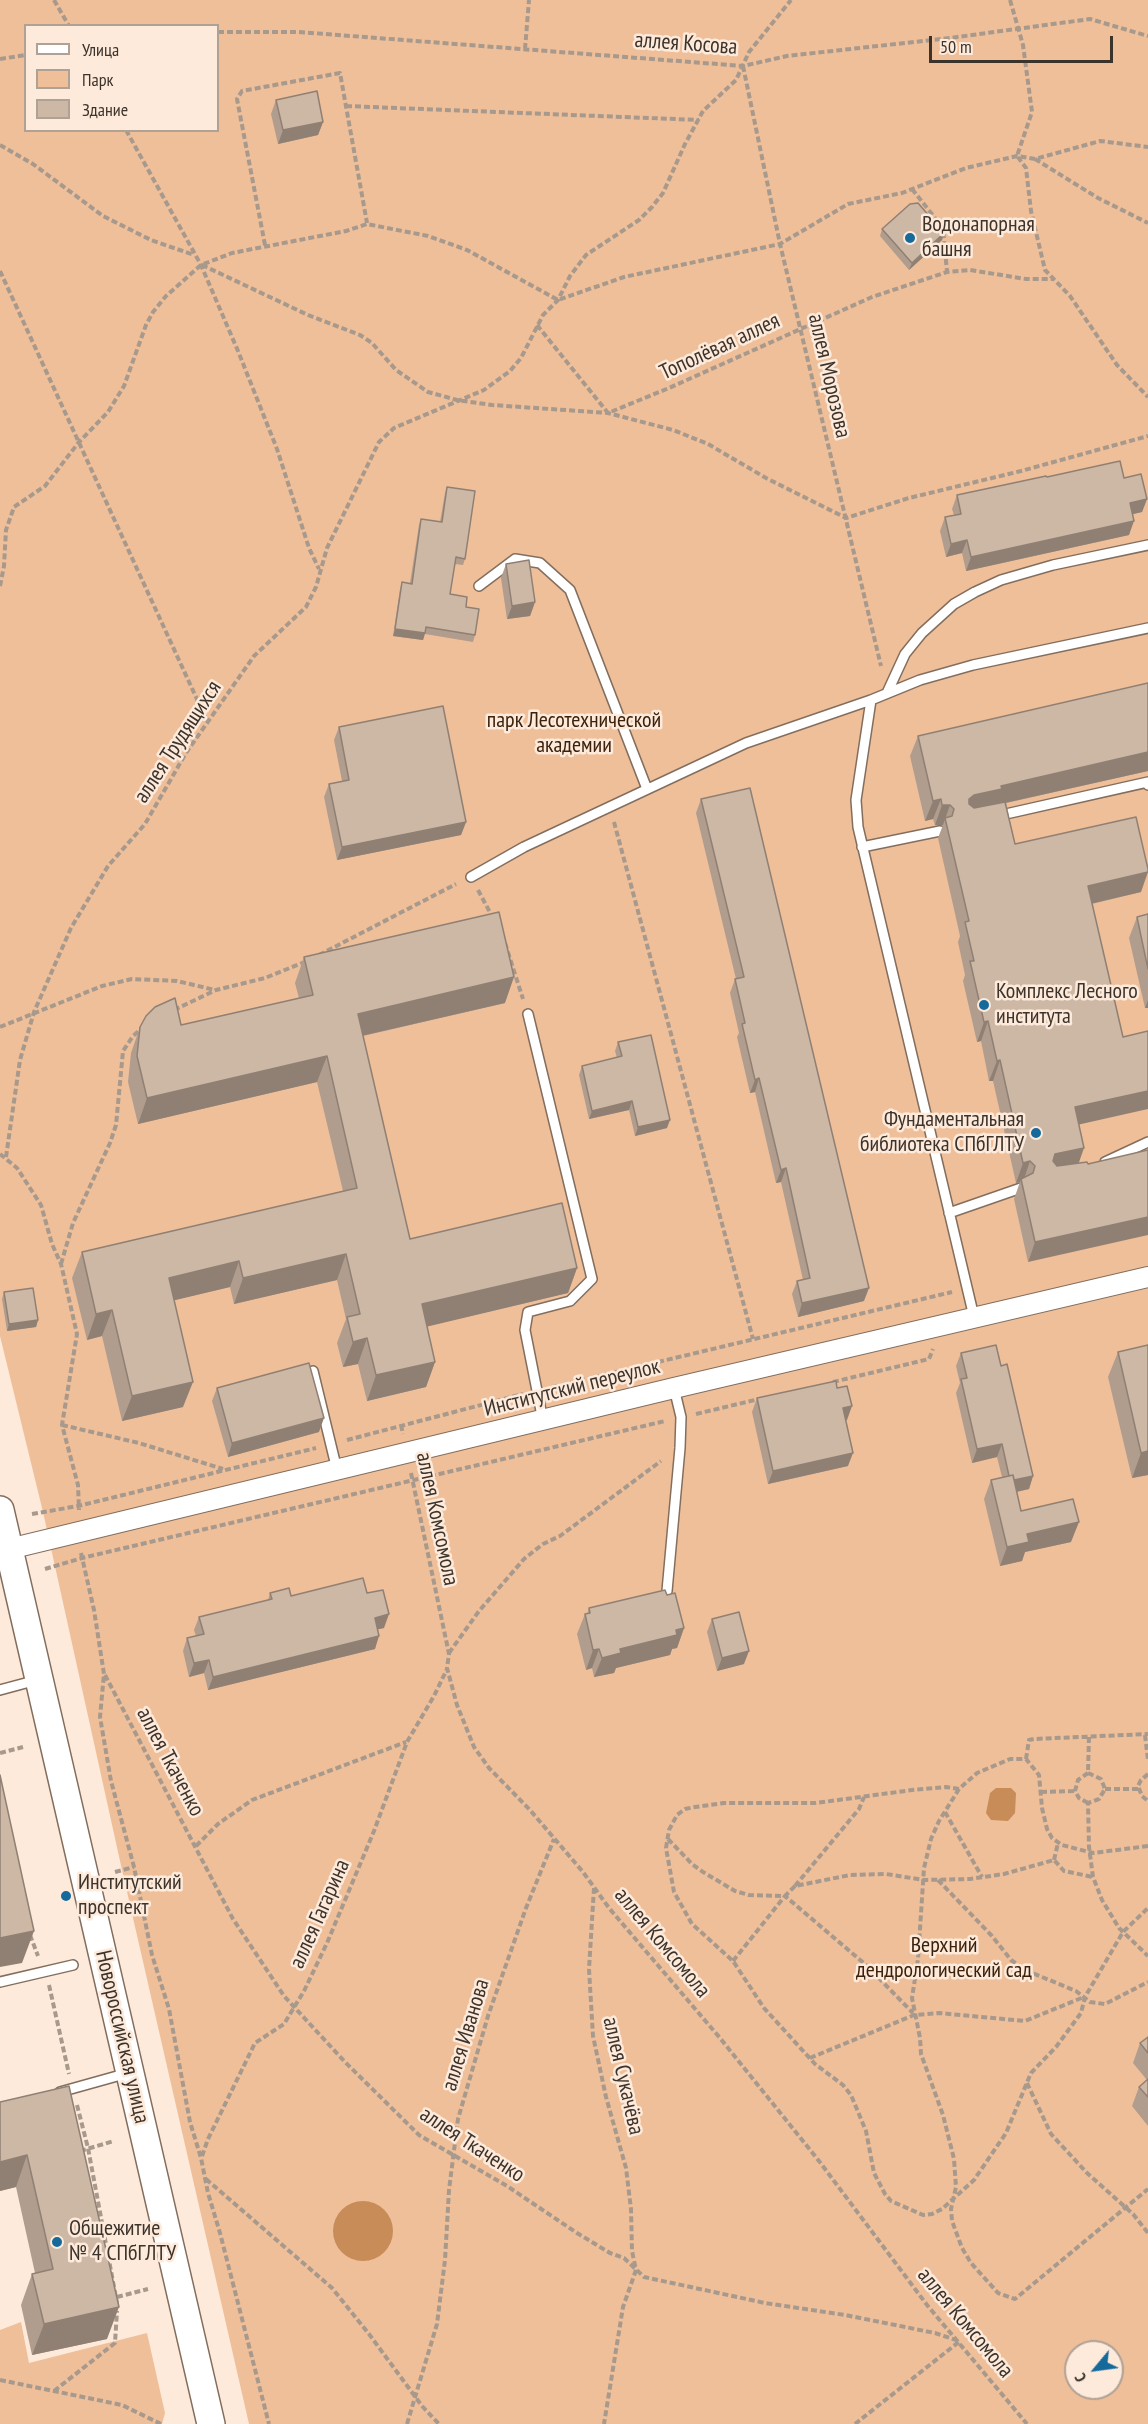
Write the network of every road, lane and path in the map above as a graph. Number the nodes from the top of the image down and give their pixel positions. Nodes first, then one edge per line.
1 (54, 0) edge
2 (529, 0) edge
3 (791, 0) edge
4 (1010, 0) edge
5 (68, 24) edge
6 (1019, 27) junction
7 (219, 32) edge
8 (1148, 36) edge
9 (525, 49) junction
10 (24, 55) edge
11 (0, 59) edge
12 (743, 66) junction
13 (346, 106) junction
14 (699, 120) junction
15 (127, 132) edge
16 (0, 145) edge
17 (1148, 147) edge
18 (1017, 156) junction
19 (1035, 159) junction
20 (912, 189) junction
21 (1148, 223) edge
22 (367, 224) junction
23 (780, 244) junction
24 (264, 245) junction
25 (195, 255) junction
26 (201, 265) junction
27 (0, 271) edge
28 (947, 272) junction
29 (1054, 279) junction
30 (558, 300) junction
31 (537, 325) junction
32 (800, 328) junction
33 (1148, 397) edge
34 (457, 400) junction
35 (608, 412) junction
36 (1148, 436) edge
37 (79, 442) junction
38 (846, 518) junction
39 (1148, 545) edge
40 (319, 569) junction
41 (0, 586) edge
42 (479, 586) dead end
43 (1148, 628) edge
44 (887, 693) junction
45 (871, 700) junction
46 (207, 721) junction
47 (1148, 784) edge
48 (647, 789) junction
49 (609, 807) junction
50 (990, 817) edge
51 (940, 831) dead end
52 (862, 848) junction
53 (471, 877) junction
54 (496, 922) edge
55 (505, 941) edge
56 (216, 990) junction
57 (172, 1010) edge
58 (34, 1012) junction
59 (528, 1014) joint
60 (0, 1027) edge
61 (142, 1028) edge
62 (1148, 1142) edge
63 (0, 1154) edge
64 (6, 1157) junction
65 (1098, 1165) edge
66 (1021, 1188) edge
67 (949, 1213) junction
68 (61, 1264) junction
69 (1148, 1277) edge
70 (967, 1289) junction
71 (974, 1317) junction
72 (942, 1325) junction
73 (753, 1339) junction
74 (313, 1371) edge
75 (828, 1383) edge
76 (674, 1388) junction
77 (538, 1391) junction
78 (760, 1399) edge
79 (681, 1417) junction
80 (543, 1420) junction
81 (62, 1425) junction
82 (401, 1425) junction
83 (331, 1444) junction
84 (680, 1448) junction
85 (406, 1452) junction
86 (226, 1469) junction
87 (338, 1470) junction
88 (413, 1480) junction
89 (78, 1506) junction
90 (0, 1510) edge
91 (32, 1514) dead end
92 (80, 1532) junction
93 (9, 1549) junction
94 (82, 1558) junction
95 (45, 1569) dead end
96 (667, 1592) edge
97 (449, 1654) junction
98 (447, 1668) junction
99 (104, 1674) junction
100 (39, 1679) junction
101 (0, 1690) edge
102 (1146, 1735) edge
103 (1089, 1737) junction
104 (407, 1742) junction
105 (23, 1747) dead end
106 (0, 1753) edge
107 (1026, 1759) junction
108 (1148, 1760) edge
109 (1088, 1773) junction
110 (1148, 1774) edge
111 (959, 1789) junction
112 (1105, 1789) junction
113 (1139, 1789) junction
114 (1075, 1791) junction
115 (1041, 1792) junction
116 (864, 1797) junction
117 (1148, 1801) edge
118 (1088, 1803) junction
119 (945, 1812) junction
120 (668, 1838) junction
121 (554, 1839) junction
122 (1058, 1843) junction
123 (196, 1846) junction
124 (1148, 1846) edge
125 (1090, 1853) junction
126 (1054, 1860) junction
127 (134, 1868) junction
128 (115, 1872) dead end
129 (982, 1877) junction
130 (1093, 1877) junction
131 (924, 1880) junction
132 (938, 1880) junction
133 (795, 1886) junction
134 (594, 1888) junction
135 (785, 1896) junction
136 (1148, 1908) edge
137 (1123, 1932) junction
138 (1148, 1956) edge
139 (733, 1961) junction
140 (73, 1965) dead end
141 (0, 1982) edge
142 (1148, 1982) edge
143 (1085, 1997) junction
144 (295, 2007) junction
145 (914, 2015) junction
146 (810, 2058) junction
147 (130, 2072) junction
148 (1027, 2083) junction
149 (52, 2095) edge
150 (114, 2141) dead end
151 (88, 2148) junction
152 (77, 2152) edge
153 (453, 2155) junction
154 (201, 2158) junction
155 (206, 2178) junction
156 (1148, 2189) edge
157 (952, 2200) junction
158 (1126, 2207) junction
159 (1148, 2233) edge
160 (636, 2270) junction
161 (148, 2289) dead end
162 (117, 2297) junction
163 (108, 2299) edge
164 (960, 2341) junction
165 (0, 2379) edge
166 (54, 2391) junction
167 (415, 2396) junction
168 (161, 2424) edge
169 (211, 2424) edge
170 (269, 2424) edge
171 (407, 2424) edge
172 (439, 2424) edge
173 (604, 2424) edge
174 (855, 2424) edge
175 (1027, 2424) edge

1 - 5 path
2 - 9 path
3 - 12 path, аллея Трудящихся
4 - 6 path
6 - 8 path, аллея Косова
6 - 12 path, аллея Косова
6 - 18 path
7 - 9 path, аллея Косова
9 - 12 path, аллея Косова
10 - 11 path
12 - 14 path, аллея Трудящихся
12 - 23 path, аллея Морозова
13 - 14 path
13 - 22 path
13 - 24 path
14 - 30 path, аллея Трудящихся
15 - 25 path
16 - 25 path
17 - 19 path
18 - 19 path
18 - 20 path
18 - 29 path
19 - 21 path
20 - 23 path
20 - 28 path
22 - 24 path
22 - 30 path
23 - 30 path
23 - 32 path, аллея Морозова
24 - 26 path
25 - 26 path
26 - 34 path
26 - 37 path
26 - 40 path
27 - 37 path
28 - 29 path, Тополёвая аллея
28 - 32 path, Тополёвая аллея
29 - 33 path
30 - 31 path, аллея Трудящихся
31 - 34 path, аллея Трудящихся
31 - 35 path
32 - 35 path, Тополёвая аллея
32 - 38 path, аллея Морозова
34 - 35 path
34 - 40 path, аллея Трудящихся
35 - 38 path
36 - 38 path
37 - 41 path
37 - 46 path
38 - 44 path, аллея Морозова
39 - 44 lane
40 - 46 path, аллея Трудящихся
42 - 48 lane
43 - 44 lane
44 - 45 lane
45 - 48 lane
45 - 52 lane
46 - 58 path, аллея Трудящихся
47 - 50 lane
48 - 49 lane
49 - 53 lane
49 - 73 path
51 - 52 lane
52 - 67 lane
53 - 54 path
53 - 56 path
55 - 59 path
56 - 57 path
56 - 58 path
58 - 60 path
58 - 64 path, аллея Трудящихся
59 - 77 lane
61 - 68 path
62 - 65 lane
63 - 64 path
64 - 68 path
66 - 67 lane
67 - 70 lane
68 - 81 path
69 - 71 street, Институтский переулок
70 - 71 lane
70 - 73 path
71 - 72 street, Институтский переулок
72 - 75 path
72 - 76 street, Институтский переулок
73 - 77 path
74 - 83 lane
76 - 79 lane
76 - 80 street, Институтский переулок
77 - 80 lane
77 - 82 path
78 - 79 path
79 - 84 lane
79 - 88 path
80 - 85 street, Институтский переулок
81 - 86 path
81 - 89 path
82 - 83 path
82 - 85 path, аллея Комсомола
83 - 86 path
83 - 87 lane
84 - 96 lane
84 - 97 path
85 - 87 street, Институтский переулок
85 - 88 path, аллея Комсомола
86 - 89 path
87 - 92 street, Институтский переулок
88 - 94 path
88 - 97 path, аллея Комсомола
89 - 91 path
89 - 92 path
90 - 93 main road, Новороссийская улица
92 - 93 street, Институтский переулок
92 - 94 path
93 - 100 main road, Новороссийская улица
94 - 95 path
94 - 99 path
97 - 98 path, аллея Комсомола
98 - 104 path, аллея Гагарина
98 - 121 path, аллея Комсомола
99 - 123 path, аллея Ткаченко
99 - 127 path
100 - 101 lane
100 - 147 main road, Новороссийская улица
102 - 103 path
102 - 108 path
103 - 107 path
103 - 109 path
104 - 123 path
104 - 144 path, аллея Гагарина
105 - 106 path
107 - 111 path
107 - 115 path
109 - 112 path
109 - 114 path
110 - 113 path
111 - 116 path
111 - 119 path
112 - 113 path
112 - 118 path
113 - 117 path
114 - 115 path
114 - 118 path
115 - 122 path
116 - 120 path
116 - 133 path
118 - 125 path
119 - 129 path
119 - 131 path
120 - 135 path
120 - 139 path
121 - 134 path, аллея Комсомола
121 - 153 path, аллея Иванова
122 - 125 path
122 - 126 path
123 - 144 path, аллея Ткаченко
124 - 125 path
125 - 130 path
126 - 129 path
126 - 130 path
127 - 128 path
127 - 154 path
129 - 132 path
130 - 137 path
131 - 132 path
131 - 133 path
131 - 145 path
132 - 143 path
133 - 135 path
134 - 160 path, аллея Сукачёва
134 - 164 path, аллея Комсомола
135 - 139 path
135 - 145 path
136 - 137 path
137 - 138 path
137 - 143 path
139 - 146 path
140 - 141 lane
142 - 143 path
143 - 145 path
143 - 148 path
144 - 153 path, аллея Ткаченко
144 - 154 path, аллея Гагарина
145 - 146 path
145 - 157 path
146 - 157 path
147 - 149 lane
147 - 169 main road, Новороссийская улица
148 - 157 path
148 - 158 path
150 - 151 path
151 - 152 path
151 - 162 path
153 - 160 path, аллея Ткаченко
153 - 167 path, аллея Иванова
154 - 155 path
155 - 167 path
155 - 170 path
156 - 158 path
157 - 158 path
158 - 159 path
160 - 164 path, аллея Ткаченко
160 - 173 path
161 - 162 path
162 - 163 path
162 - 166 path
164 - 174 path
164 - 175 path, аллея Комсомола
165 - 166 path
166 - 168 path
167 - 171 path, аллея Иванова
167 - 172 path

